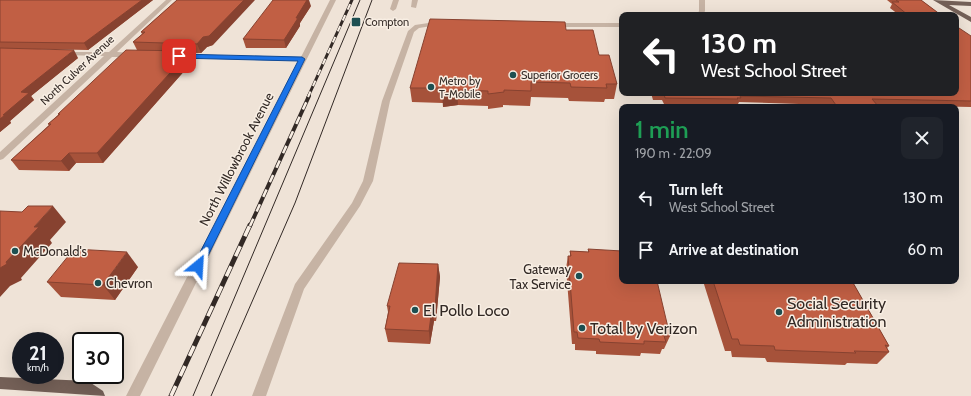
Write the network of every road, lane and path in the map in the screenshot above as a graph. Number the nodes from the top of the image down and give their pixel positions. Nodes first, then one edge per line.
1 (169, 0) edge
2 (333, 0) edge
3 (396, 0) edge
4 (415, 0) edge
5 (702, 0) edge
6 (939, 2) edge
7 (971, 4) edge
8 (414, 7) dead end
9 (393, 10) dead end
10 (702, 12) edge
11 (957, 12) edge
12 (959, 13) edge
13 (971, 20) edge
14 (452, 24) edge
15 (546, 25) edge
16 (619, 25) edge
17 (52, 53) edge
18 (109, 54) junction
19 (146, 55) edge
20 (169, 56) edge
21 (302, 59) junction
22 (0, 157) edge
23 (0, 383) edge
24 (98, 396) edge
25 (133, 396) edge
26 (259, 396) edge

1 - 18 street, North Culver Avenue
2 - 21 street, North Willowbrook Avenue
3 - 9 street
4 - 8 street
5 - 10 street
6 - 7 main road
6 - 11 main road
12 - 13 main road
14 - 26 street
15 - 16 street
17 - 18 street
18 - 19 street
18 - 22 street, North Culver Avenue
20 - 21 street
21 - 25 street, North Willowbrook Avenue
23 - 24 main road

